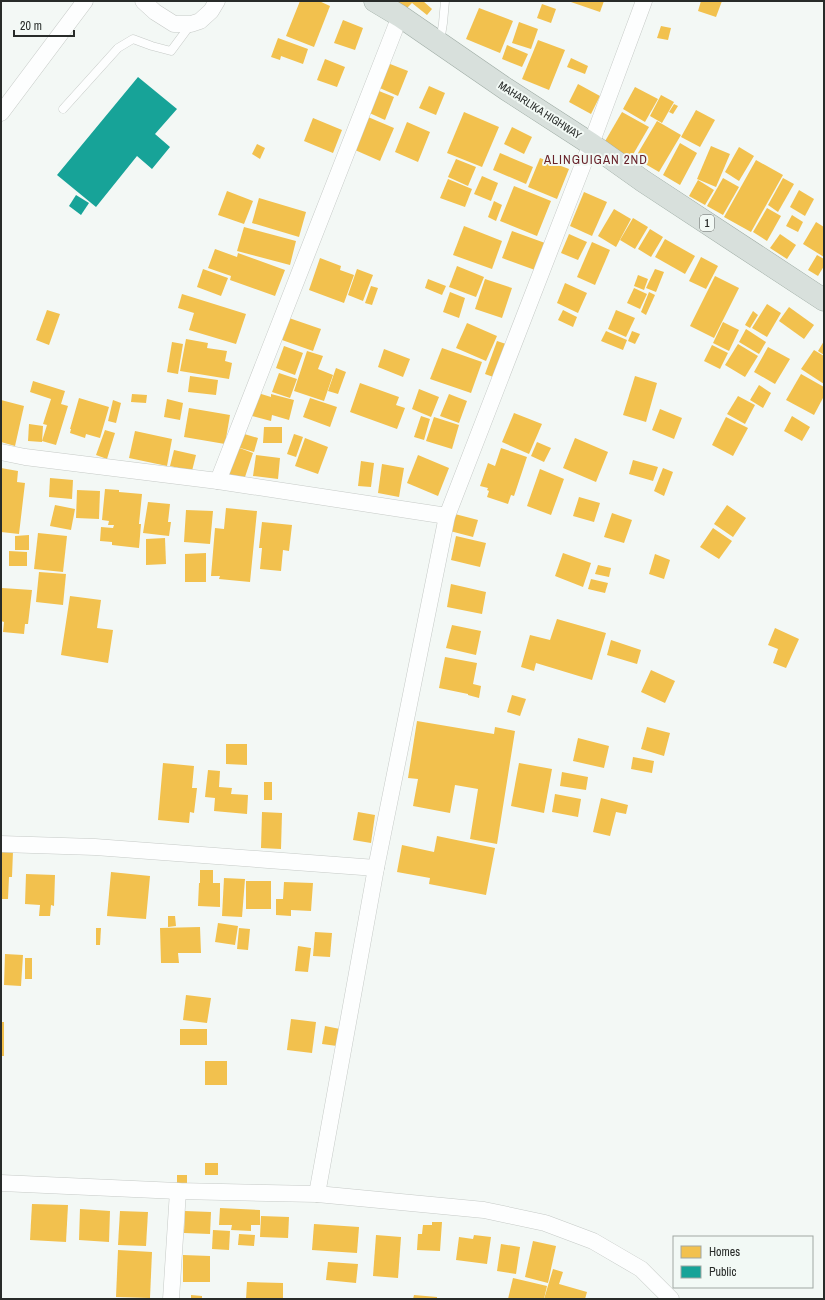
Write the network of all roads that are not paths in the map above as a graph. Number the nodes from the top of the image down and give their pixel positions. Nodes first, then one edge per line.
1 (85, 1) edge
2 (143, 1) edge
3 (217, 1) edge
4 (375, 1) edge
5 (445, 1) edge
6 (644, 1) edge
7 (400, 16) junction
8 (192, 24) junction
9 (439, 42) junction
10 (63, 109) dead end
11 (1, 112) edge
12 (591, 144) junction
13 (824, 300) edge
14 (1, 452) edge
15 (218, 481) junction
16 (447, 516) junction
17 (1, 844) edge
18 (376, 868) junction
19 (1, 1183) edge
20 (178, 1191) junction
21 (317, 1194) junction
22 (171, 1299) edge
23 (671, 1299) edge

1 - 11 street
2 - 8 street
3 - 8 street
4 - 7 highway, MAHARLIKA HIGHWAY / 1
5 - 9 lane
6 - 12 street
7 - 9 highway, MAHARLIKA HIGHWAY / 1
7 - 15 street
8 - 10 lane
9 - 12 highway, MAHARLIKA HIGHWAY / 1
12 - 13 highway, MAHARLIKA HIGHWAY / 1
12 - 16 street
14 - 15 street
15 - 16 street
16 - 18 street
17 - 18 street
18 - 21 street
19 - 20 street
20 - 21 street
20 - 22 street
21 - 23 street

